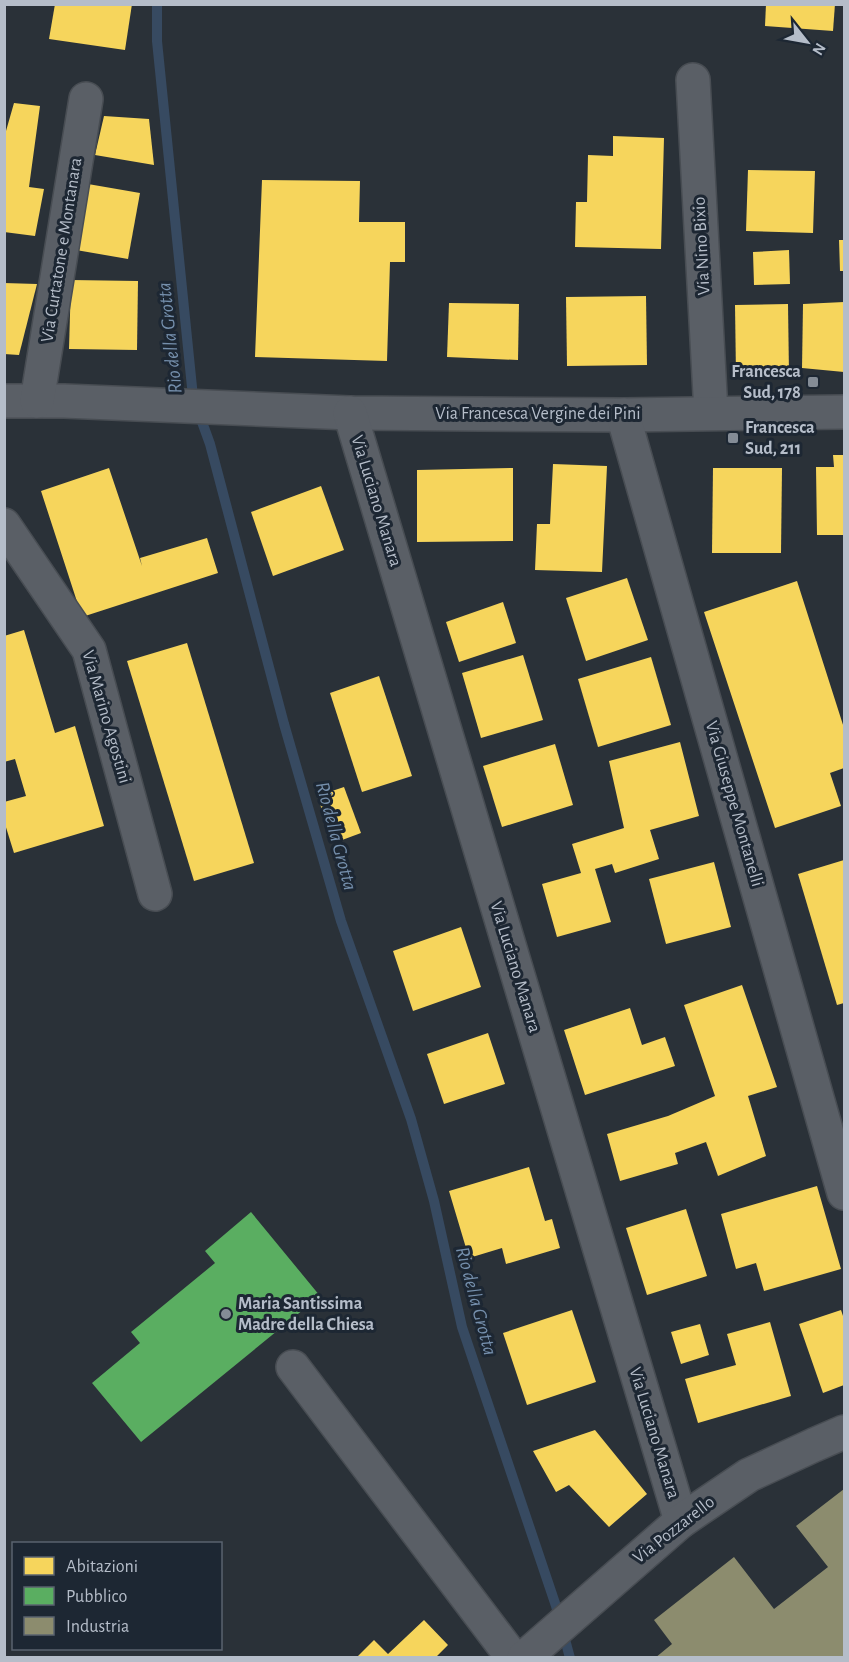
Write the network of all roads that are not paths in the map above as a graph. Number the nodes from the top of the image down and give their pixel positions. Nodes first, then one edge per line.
1 (693, 80) dead end
2 (86, 99) dead end
3 (4, 401) edge
4 (37, 401) junction
5 (844, 412) edge
6 (350, 413) junction
7 (711, 413) junction
8 (623, 415) junction
9 (4, 525) edge
10 (155, 894) dead end
11 (844, 1193) edge
12 (293, 1367) dead end
13 (844, 1432) edge
14 (681, 1521) junction
15 (524, 1654) edge

1 - 7 street, Via Nino Bixio
2 - 4 street, Via Curtatone e Montanara
3 - 4 street
4 - 6 street, Via Francesca Vergine dei Pini
5 - 7 street, Via Francesca Vergine dei Pini
6 - 8 street, Via Francesca Vergine dei Pini
6 - 14 street, Via Luciano Manara
7 - 8 street, Via Francesca Vergine dei Pini
8 - 11 street, Via Giuseppe Montanelli
9 - 10 street, Via Marino Agostini
12 - 15 street
13 - 14 street, Via Pozzarello
14 - 15 street, Via Pozzarello

